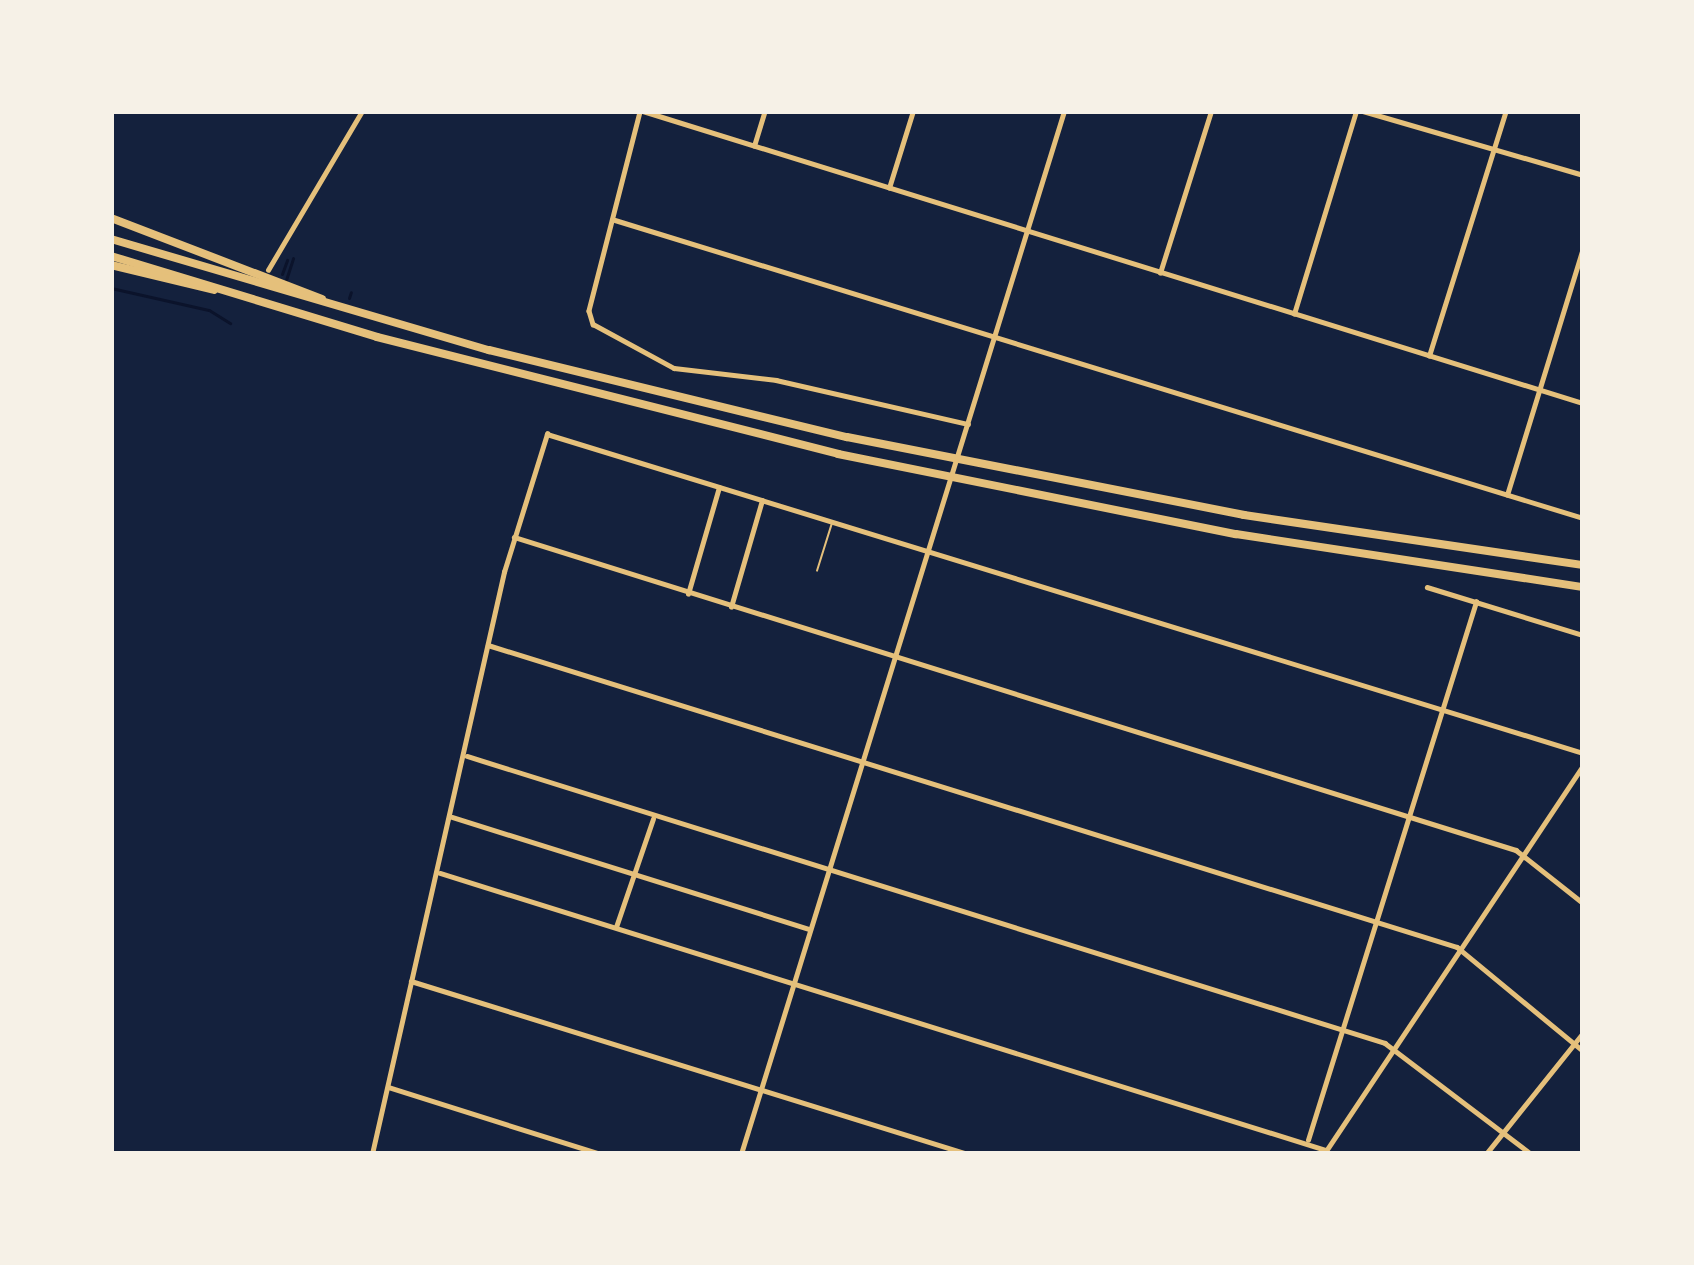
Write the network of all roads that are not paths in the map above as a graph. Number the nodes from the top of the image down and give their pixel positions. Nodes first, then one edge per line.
1 (362, 111) edge
2 (642, 111) edge
3 (766, 111) edge
4 (913, 111) edge
5 (1064, 111) edge
6 (1211, 111) edge
7 (1360, 111) edge
8 (1506, 111) edge
9 (754, 146) junction
10 (1494, 148) junction
11 (1583, 175) edge
12 (889, 188) junction
13 (111, 218) edge
14 (615, 220) junction
15 (1027, 232) junction
16 (111, 239) edge
17 (1583, 248) edge
18 (111, 260) edge
19 (268, 269) dead end
20 (1160, 273) junction
21 (249, 279) junction
22 (1572, 286) junction
23 (1583, 289) edge
24 (1294, 314) junction
25 (994, 337) junction
26 (1429, 356) junction
27 (1540, 390) junction
28 (1583, 403) edge
29 (968, 424) junction
30 (718, 487) junction
31 (1507, 495) junction
32 (762, 500) junction
33 (1583, 518) edge
34 (832, 521) junction
35 (514, 537) junction
36 (925, 550) junction
37 (1583, 565) edge
38 (818, 571) dead end
39 (1427, 587) dead end
40 (1583, 587) edge
41 (688, 594) junction
42 (1476, 602) junction
43 (731, 608) junction
44 (1583, 635) edge
45 (488, 646) junction
46 (892, 657) junction
47 (1443, 709) junction
48 (1583, 753) edge
49 (465, 755) junction
50 (860, 764) junction
51 (1583, 766) edge
52 (1412, 817) junction
53 (452, 818) junction
54 (653, 818) junction
55 (1523, 855) junction
56 (831, 871) junction
57 (633, 872) junction
58 (440, 874) junction
59 (1583, 903) edge
60 (1377, 922) junction
61 (616, 927) junction
62 (810, 929) junction
63 (1461, 948) junction
64 (411, 981) junction
65 (793, 983) junction
66 (1346, 1028) junction
67 (1583, 1034) edge
68 (1575, 1044) junction
69 (1394, 1047) junction
70 (1583, 1051) edge
71 (388, 1087) junction
72 (760, 1089) junction
73 (1504, 1132) junction
74 (1307, 1142) junction
75 (1325, 1152) edge
76 (372, 1154) edge
77 (601, 1154) edge
78 (741, 1154) edge
79 (968, 1154) edge
80 (1486, 1154) edge
81 (1531, 1154) edge

1 - 19 street
2 - 9 street
2 - 14 street
3 - 9 street
4 - 12 street
5 - 15 street
6 - 20 street
7 - 10 street
7 - 24 street
8 - 10 street
9 - 12 street
10 - 11 street
10 - 26 street
12 - 15 street
13 - 21 highway
14 - 25 street
14 - 29 street
15 - 20 street
15 - 25 street
16 - 21 highway
17 - 22 street
18 - 40 highway
20 - 24 street
21 - 37 highway
22 - 23 street
22 - 27 street
24 - 26 street
25 - 29 street
25 - 31 street
26 - 27 street
27 - 28 street
27 - 31 street
29 - 36 street
30 - 32 street
30 - 35 street
30 - 41 street
31 - 33 street
32 - 34 street
32 - 43 street
34 - 36 street
34 - 38 lane
35 - 41 street
35 - 45 street
36 - 46 street
36 - 47 street
39 - 42 street
41 - 43 street
42 - 44 street
42 - 47 street
43 - 46 street
45 - 49 street
45 - 50 street
46 - 50 street
46 - 52 street
47 - 48 street
47 - 52 street
49 - 53 street
49 - 54 street
50 - 56 street
50 - 60 street
51 - 55 street
52 - 55 street
52 - 60 street
53 - 57 street
53 - 58 street
54 - 56 street
54 - 57 street
55 - 59 street
55 - 63 street
56 - 62 street
56 - 66 street
57 - 61 street
57 - 62 street
58 - 61 street
58 - 64 street
60 - 63 street
60 - 66 street
61 - 65 street
62 - 65 street
63 - 68 street
63 - 69 street
64 - 71 street
64 - 72 street
65 - 72 street
65 - 74 street
66 - 69 street
66 - 74 street
67 - 68 street
68 - 70 street
68 - 73 street
69 - 73 street
69 - 75 street
71 - 76 street
71 - 77 street
72 - 78 street
72 - 79 street
73 - 80 street
73 - 81 street
74 - 75 street

